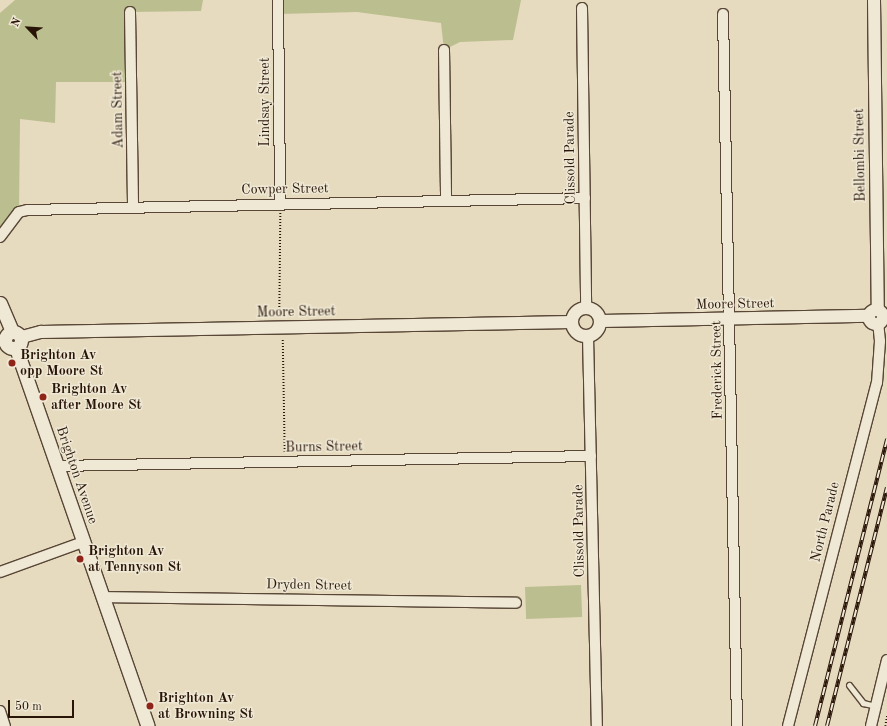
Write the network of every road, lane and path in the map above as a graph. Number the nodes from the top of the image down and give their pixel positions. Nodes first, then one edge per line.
1 (278, 0) edge
2 (874, 0) edge
3 (582, 8) dead end
4 (130, 12) dead end
5 (724, 14) dead end
6 (444, 50) dead end
7 (584, 198) junction
8 (446, 200) junction
9 (280, 203) junction
10 (133, 207) junction
11 (0, 237) edge
12 (0, 303) edge
13 (586, 308) junction
14 (279, 316) dead end
15 (879, 317) edge
16 (730, 319) junction
17 (601, 321) junction
18 (572, 322) junction
19 (588, 336) junction
20 (17, 338) junction
21 (283, 340) dead end
22 (591, 456) junction
23 (286, 462) junction
24 (57, 466) junction
25 (83, 542) junction
26 (0, 572) edge
27 (102, 596) junction
28 (516, 603) dead end
29 (887, 660) edge
30 (849, 685) dead end
31 (876, 706) junction
32 (0, 712) edge
33 (887, 716) edge
34 (886, 721) edge
35 (5, 726) edge
36 (148, 726) edge
37 (597, 726) edge
38 (737, 726) edge
39 (788, 726) edge
40 (871, 726) edge
41 (884, 726) edge

1 - 9 street, Lindsay Street
2 - 15 street, Bellombi Street
3 - 7 street, Clissold Parade
4 - 10 street, Adam Street
5 - 16 street, Frederick Street
6 - 8 street
7 - 8 street, Cowper Street
7 - 13 street, Clissold Parade
8 - 9 street, Cowper Street
9 - 10 street, Cowper Street
9 - 14 path
10 - 11 street, Cowper Street
12 - 20 main road, Brighton Avenue
13 - 17 street
13 - 18 street
15 - 16 street, Moore Street
15 - 39 street, North Parade
16 - 17 street, Moore Street
16 - 38 street, Frederick Street
17 - 19 street
18 - 19 street
18 - 20 street, Moore Street
19 - 22 street, Clissold Parade
20 - 24 main road, Brighton Avenue
21 - 23 path
22 - 23 street, Burns Street
22 - 37 street, Clissold Parade
23 - 24 street, Burns Street
24 - 25 main road, Brighton Avenue
25 - 26 street
25 - 27 main road, Brighton Avenue
27 - 28 street, Dryden Street
27 - 36 main road, Brighton Avenue
29 - 31 street
30 - 31 lane
31 - 40 street
32 - 35 street
33 - 34 path
34 - 41 path

